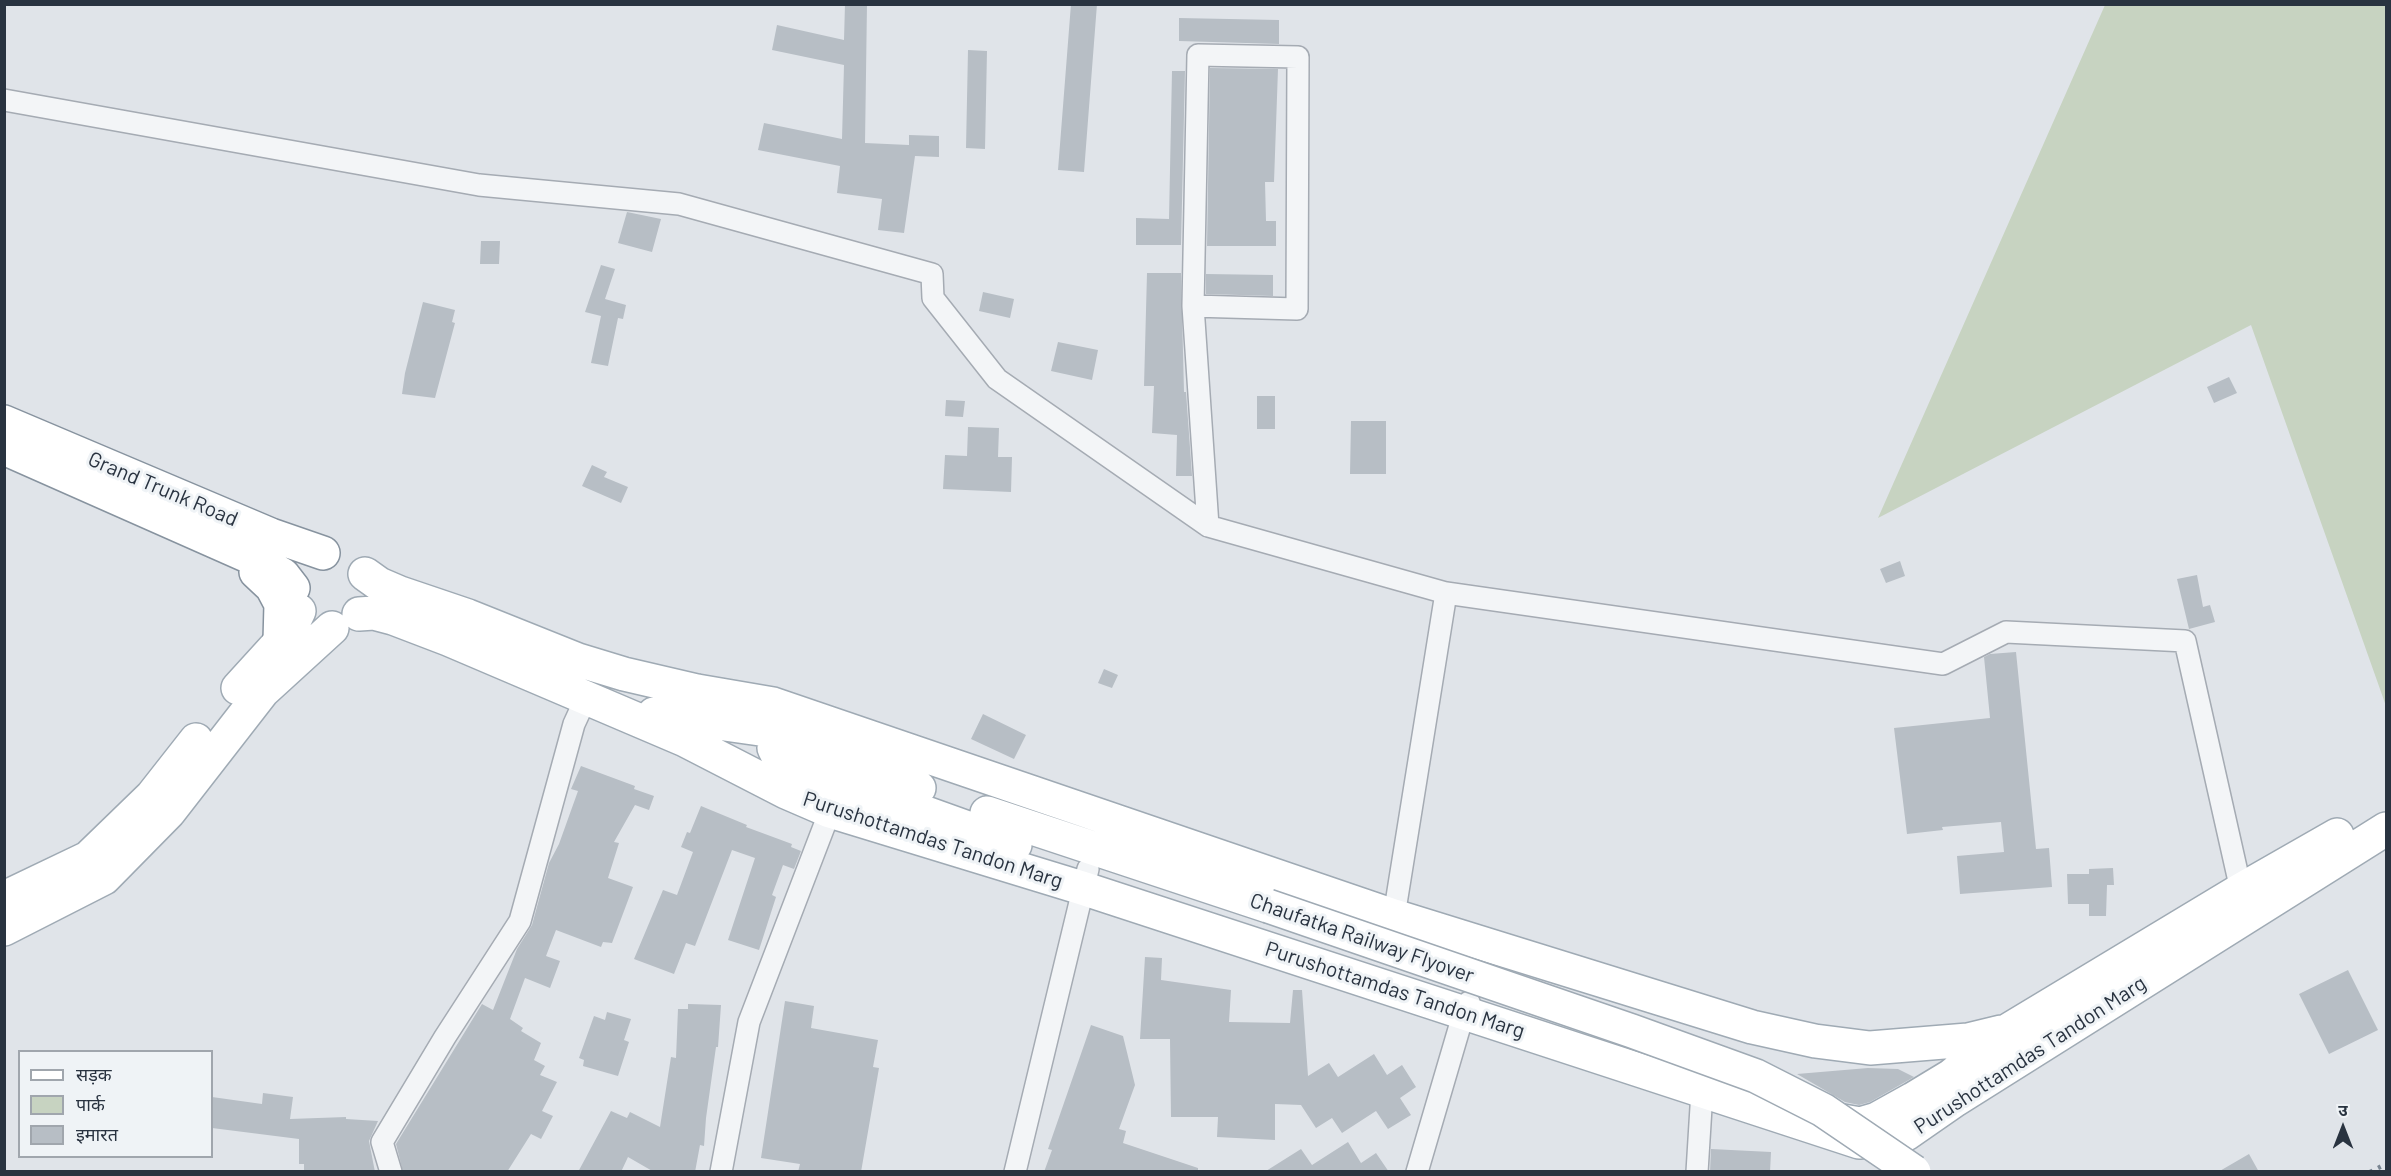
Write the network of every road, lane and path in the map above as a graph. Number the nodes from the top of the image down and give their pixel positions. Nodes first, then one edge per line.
1 (4, 100) edge
2 (1193, 306) junction
3 (4, 422) edge
4 (4, 448) edge
5 (1208, 526) junction
6 (236, 550) junction
7 (323, 553) junction
8 (365, 574) junction
9 (1446, 593) junction
10 (296, 600) junction
11 (345, 621) junction
12 (408, 624) junction
13 (292, 647) junction
14 (624, 674) junction
15 (259, 680) junction
16 (595, 702) junction
17 (754, 725) junction
18 (795, 735) junction
19 (786, 792) junction
20 (2386, 807) edge
21 (830, 811) junction
22 (2386, 829) edge
23 (1085, 878) junction
24 (2241, 890) junction
25 (4, 898) edge
26 (1394, 916) junction
27 (4, 929) edge
28 (1468, 1006) junction
29 (2007, 1031) junction
30 (1702, 1091) junction
31 (1016, 1171) edge
32 (391, 1172) edge
33 (721, 1172) edge
34 (1417, 1172) edge
35 (1696, 1172) edge
36 (1914, 1172) edge

1 - 5 street
2 - 2 street
2 - 5 street
3 - 7 main road, Grand Trunk Road
4 - 6 main road, Grand Trunk Road
5 - 9 street
6 - 10 main road, Grand Trunk Road
6 - 13 main road
7 - 8 main road
7 - 10 main road
8 - 11 main road
8 - 14 main road
9 - 24 street
9 - 26 street
10 - 11 main road
10 - 13 main road
11 - 12 main road, Purushottamdas Tandon Marg
11 - 13 main road
12 - 13 main road
12 - 16 main road, Purushottamdas Tandon Marg
13 - 15 main road
14 - 17 main road
14 - 26 main road
15 - 25 main road
15 - 27 main road
16 - 17 main road
16 - 19 main road, Purushottamdas Tandon Marg
16 - 32 street
17 - 18 main road, Chaufatka Railway Flyover
17 - 19 main road
18 - 23 main road
18 - 36 main road, Chaufatka Railway Flyover, bridge
19 - 21 main road, Purushottamdas Tandon Marg
20 - 24 main road
21 - 23 main road, Purushottamdas Tandon Marg
21 - 33 street
22 - 30 main road, Purushottamdas Tandon Marg
23 - 28 main road
23 - 31 street
24 - 29 main road
26 - 29 main road
28 - 29 main road
28 - 30 main road, Purushottamdas Tandon Marg
28 - 34 street
30 - 35 street

